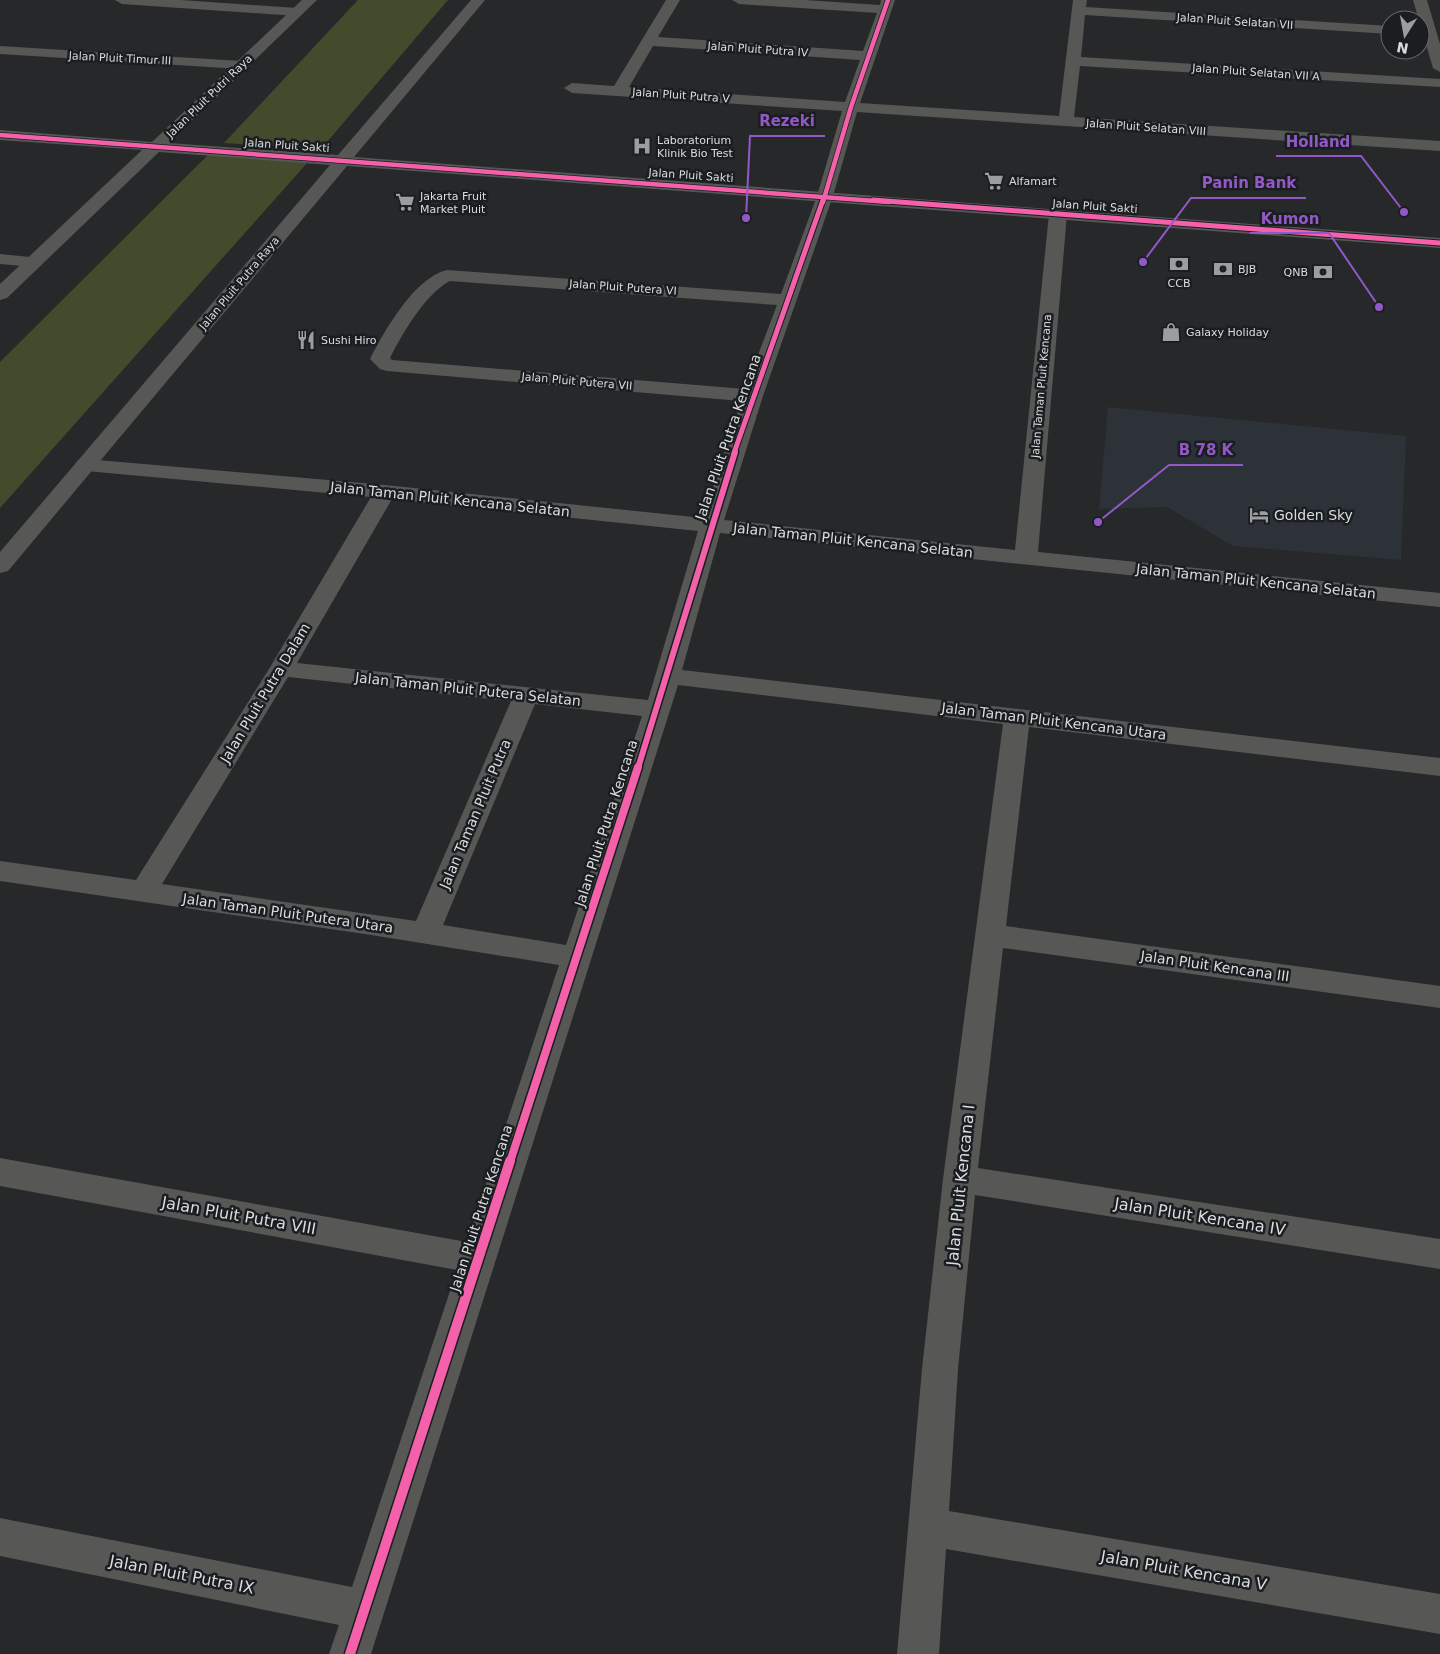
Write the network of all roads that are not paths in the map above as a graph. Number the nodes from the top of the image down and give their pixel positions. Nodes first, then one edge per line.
1 (122, 0) edge
2 (310, 0) edge
3 (478, 0) edge
4 (673, 0) edge
5 (739, 0) edge
6 (886, 5) edge
7 (1079, 6) edge
8 (297, 12) junction
9 (1380, 29) edge
10 (648, 41) junction
11 (1430, 44) edge
12 (0, 50) edge
13 (868, 56) junction
14 (1072, 61) junction
15 (241, 65) junction
16 (1440, 68) edge
17 (1440, 83) edge
18 (572, 88) dead end
19 (619, 90) junction
20 (851, 107) junction
21 (1066, 122) junction
22 (0, 135) edge
23 (1440, 146) edge
24 (156, 147) junction
25 (343, 160) junction
26 (824, 196) junction
27 (1058, 214) junction
28 (1440, 243) edge
29 (0, 259) edge
30 (34, 262) junction
31 (0, 294) edge
32 (788, 300) junction
33 (401, 367) joint
34 (753, 396) junction
35 (86, 465) junction
36 (385, 492) junction
37 (711, 526) junction
38 (1026, 558) junction
39 (0, 566) edge
40 (1440, 600) edge
41 (281, 669) junction
42 (668, 676) junction
43 (526, 696) junction
44 (656, 709) junction
45 (1017, 717) junction
46 (1440, 767) edge
47 (0, 871) edge
48 (143, 892) junction
49 (425, 933) junction
50 (990, 936) junction
51 (575, 957) junction
52 (1440, 997) edge
53 (0, 1172) edge
54 (960, 1179) junction
55 (1440, 1254) edge
56 (477, 1259) junction
57 (929, 1527) junction
58 (0, 1537) edge
59 (364, 1610) junction
60 (1440, 1614) edge
61 (350, 1654) edge
62 (918, 1654) edge

1 - 8 street
2 - 8 street, Jalan Pluit Putri Raya
3 - 25 street, Jalan Pluit Putra Raya
4 - 10 street
5 - 6 street
6 - 13 street, Jalan Pluit Putra Kencana
7 - 9 street, Jalan Pluit Selatan VII
7 - 14 street
8 - 15 street, Jalan Pluit Putri Raya
10 - 13 street, Jalan Pluit Putra IV
10 - 19 street
11 - 16 street
12 - 15 street, Jalan Pluit Timur III
13 - 20 street, Jalan Pluit Putra Kencana
14 - 17 street, Jalan Pluit Selatan VII A
14 - 21 street
15 - 24 street, Jalan Pluit Putri Raya
18 - 19 street, Jalan Pluit Putra V
19 - 20 street, Jalan Pluit Putra V
20 - 21 street, Jalan Pluit Selatan VIII
20 - 26 street, Jalan Pluit Putra Kencana
21 - 23 street, Jalan Pluit Selatan VIII
22 - 24 street, Jalan Pluit Sakti
24 - 25 street, Jalan Pluit Sakti
24 - 30 street, Jalan Pluit Putri Raya
25 - 26 street, Jalan Pluit Sakti
25 - 35 street, Jalan Pluit Putra Raya
26 - 27 street, Jalan Pluit Sakti
26 - 32 street, Jalan Pluit Putra Kencana
27 - 28 street, Jalan Pluit Sakti
27 - 38 street, Jalan Taman Pluit Kencana
29 - 30 street
30 - 31 street, Jalan Pluit Putri Raya
32 - 33 street, Jalan Pluit Putera VI
32 - 34 street, Jalan Pluit Putra Kencana
33 - 34 street, Jalan Pluit Putera VII
34 - 37 street, Jalan Pluit Putra Kencana
35 - 36 street, Jalan Taman Pluit Kencana Selatan
35 - 39 street, Jalan Pluit Putra Raya
36 - 37 street, Jalan Taman Pluit Kencana Selatan
36 - 41 street, Jalan Pluit Putra Dalam
37 - 38 street, Jalan Taman Pluit Kencana Selatan
37 - 42 street, Jalan Pluit Putra Kencana
38 - 40 street, Jalan Taman Pluit Kencana Selatan
41 - 43 street, Jalan Taman Pluit Putera Selatan
41 - 48 street, Jalan Pluit Putra Dalam
42 - 44 street, Jalan Pluit Putra Kencana
42 - 45 street, Jalan Taman Pluit Kencana Utara
43 - 44 street, Jalan Taman Pluit Putera Selatan
43 - 49 street, Jalan Taman Pluit Putra
44 - 51 street, Jalan Pluit Putra Kencana
45 - 46 street, Jalan Taman Pluit Kencana Utara
45 - 50 street, Jalan Pluit Kencana I
47 - 48 street, Jalan Taman Pluit Putera Utara
48 - 49 street, Jalan Taman Pluit Putera Utara
49 - 51 street, Jalan Taman Pluit Putera Utara
50 - 52 street, Jalan Pluit Kencana III
50 - 54 street, Jalan Pluit Kencana I
51 - 56 street, Jalan Pluit Putra Kencana
53 - 56 street, Jalan Pluit Putra VIII
54 - 55 street, Jalan Pluit Kencana IV
54 - 57 street, Jalan Pluit Kencana I
56 - 59 street, Jalan Pluit Putra Kencana
57 - 60 street, Jalan Pluit Kencana V
57 - 62 street, Jalan Pluit Kencana I
58 - 59 street, Jalan Pluit Putra IX
59 - 61 street, Jalan Pluit Putra Kencana

